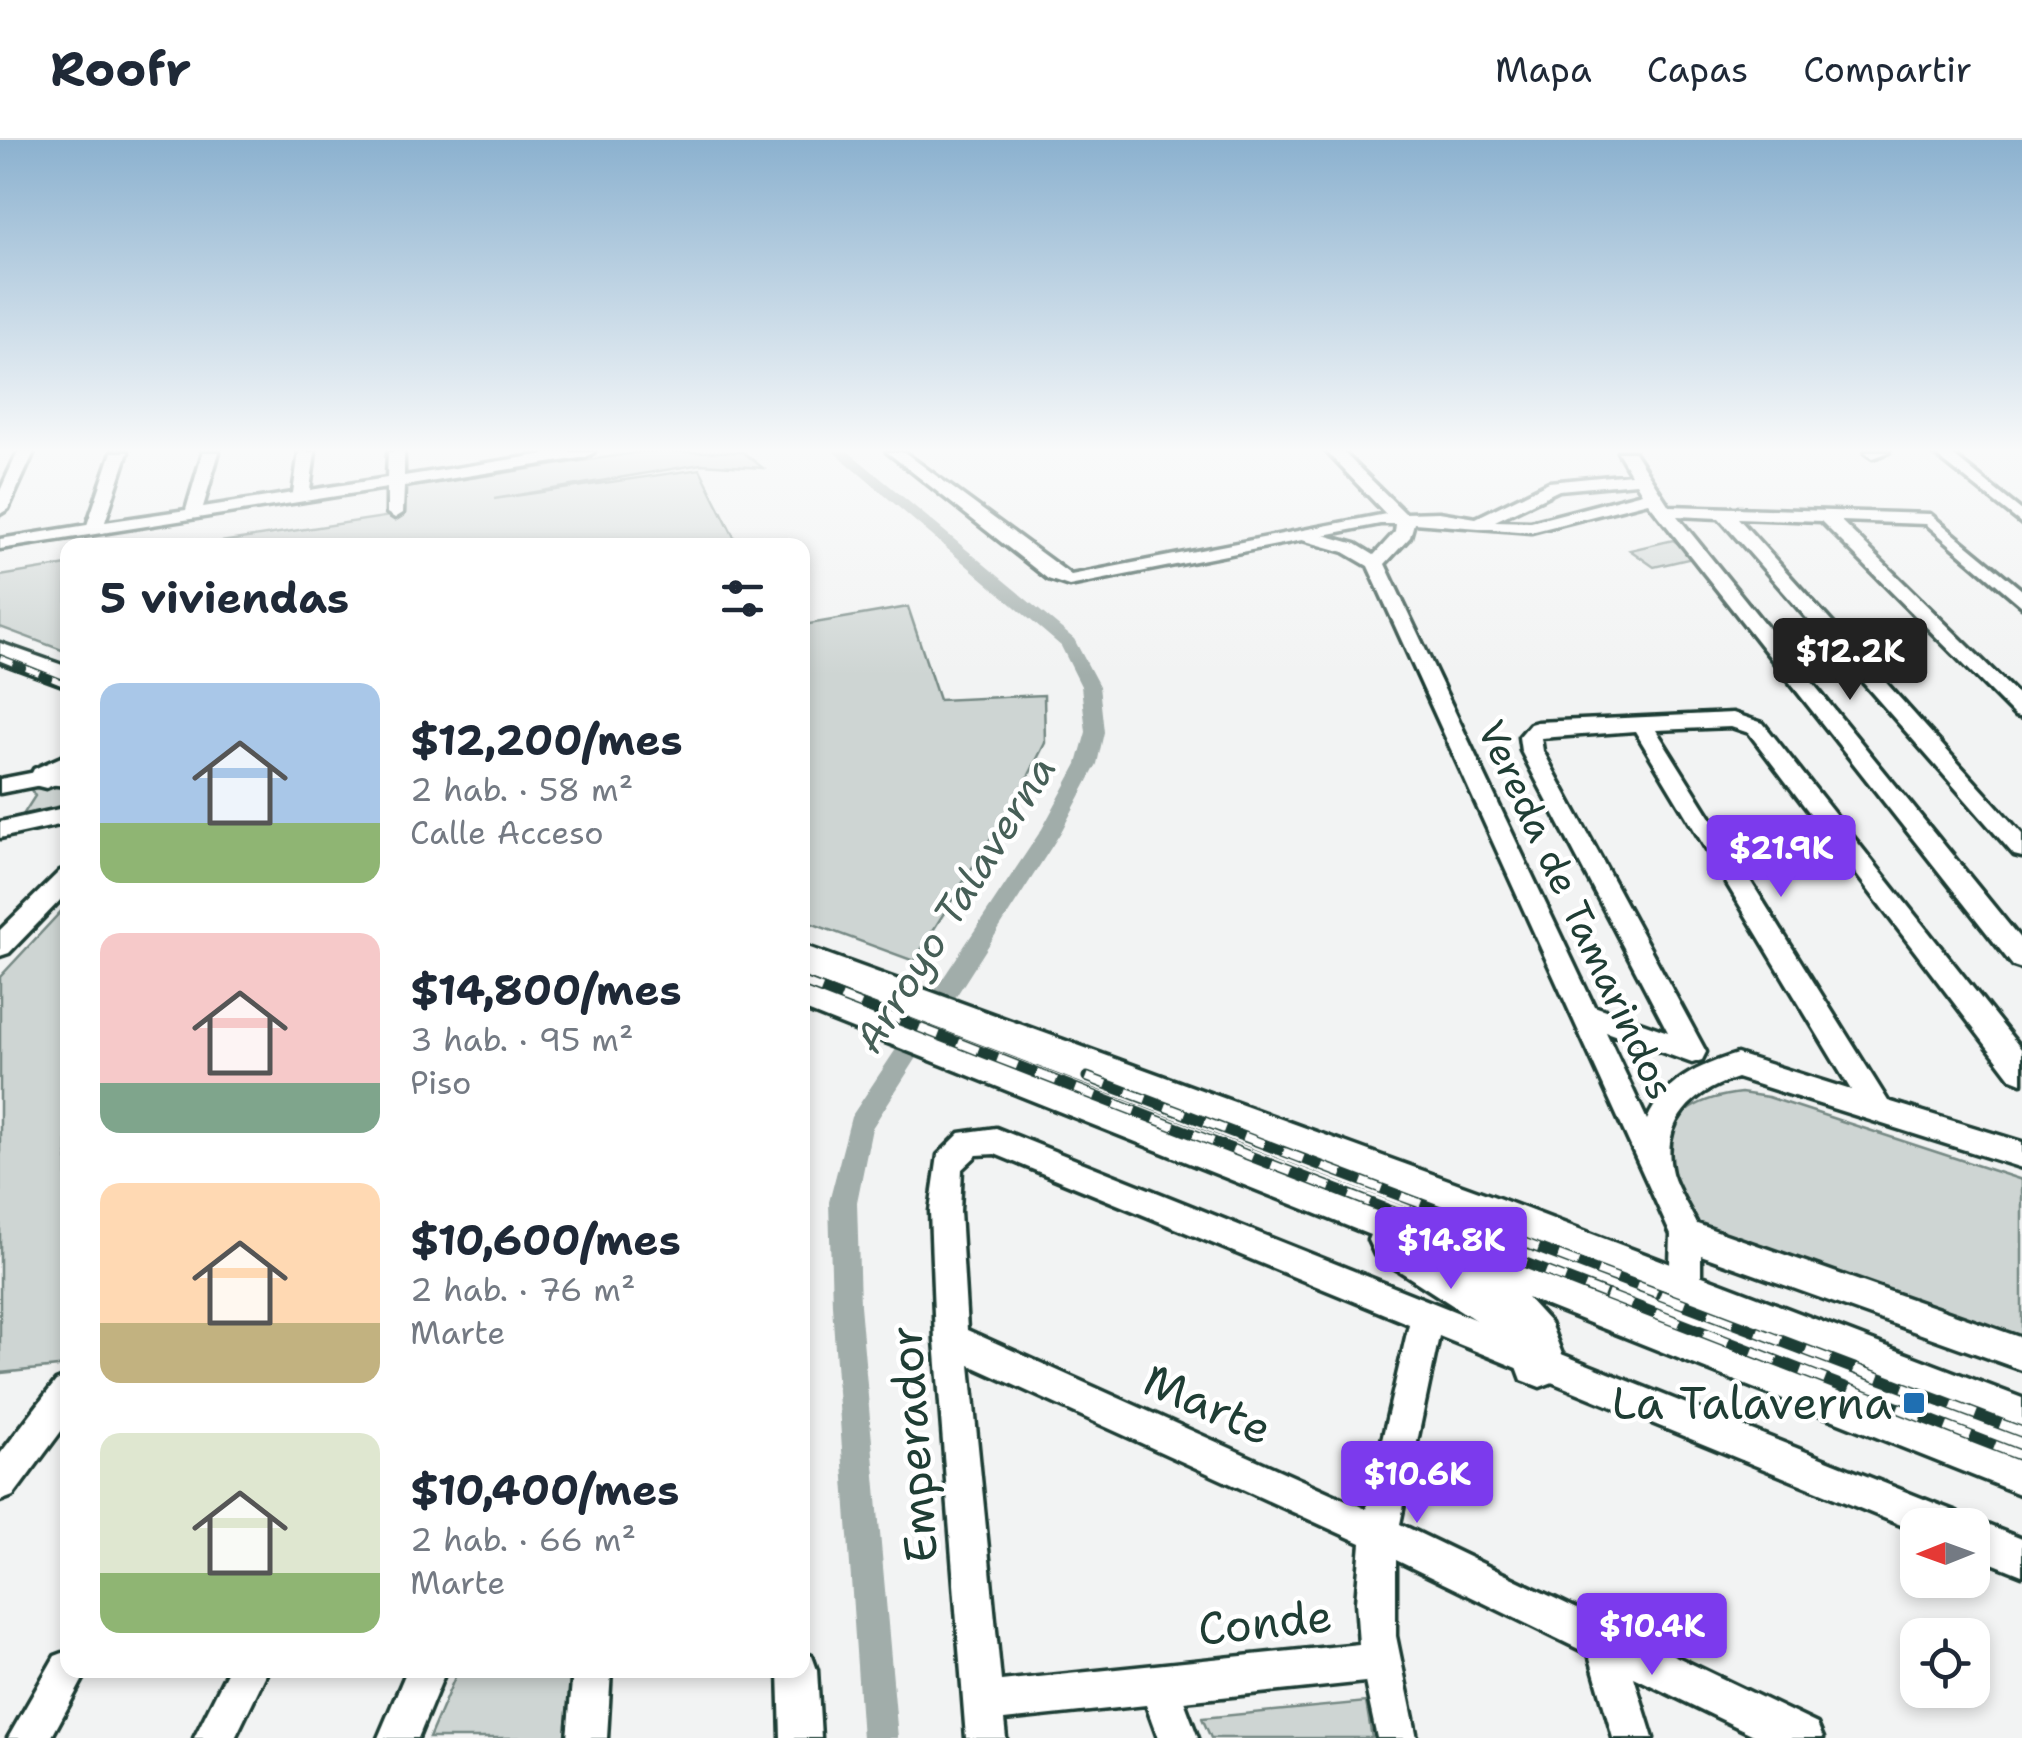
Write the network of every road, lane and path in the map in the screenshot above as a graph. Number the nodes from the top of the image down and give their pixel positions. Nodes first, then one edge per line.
1 (104, 527) edge
2 (993, 527) edge
3 (1352, 527) edge
4 (1403, 527) edge
5 (1676, 527) edge
6 (1736, 527) edge
7 (1837, 527) edge
8 (1940, 527) edge
9 (94, 528) joint
10 (1308, 536) junction
11 (0, 544) edge
12 (1376, 564) junction
13 (2022, 600) edge
14 (0, 652) edge
15 (60, 675) edge
16 (0, 679) edge
17 (60, 701) edge
18 (2022, 710) edge
19 (1640, 722) junction
20 (60, 774) edge
21 (0, 786) edge
22 (60, 818) edge
23 (0, 829) edge
24 (2022, 849) edge
25 (60, 885) edge
26 (2022, 924) edge
27 (1995, 925) junction
28 (0, 946) edge
29 (2022, 959) edge
30 (810, 965) edge
31 (810, 993) edge
32 (884, 1007) junction
33 (1583, 1014) junction
34 (1016, 1057) junction
35 (2022, 1070) edge
36 (1877, 1107) junction
37 (2022, 1155) edge
38 (1658, 1174) junction
39 (1351, 1207) junction
40 (1686, 1235) junction
41 (1685, 1294) junction
42 (1427, 1316) junction
43 (951, 1340) junction
44 (2022, 1354) edge
45 (1540, 1362) junction
46 (60, 1404) edge
47 (2022, 1424) edge
48 (2022, 1469) edge
49 (0, 1483) edge
50 (1902, 1508) edge
51 (1381, 1534) junction
52 (1990, 1544) edge
53 (2022, 1557) edge
54 (1604, 1638) junction
55 (1381, 1661) junction
56 (64, 1678) edge
57 (245, 1678) edge
58 (424, 1678) edge
59 (591, 1678) edge
60 (798, 1678) edge
61 (1158, 1683) junction
62 (984, 1720) edge
63 (28, 1738) edge
64 (214, 1738) edge
65 (398, 1738) edge
66 (587, 1738) edge
67 (800, 1738) edge
68 (1178, 1738) edge
69 (1396, 1738) edge
70 (1633, 1738) edge
71 (1803, 1738) edge

1 - 9 street
2 - 10 street
3 - 10 street
4 - 12 street
5 - 27 street
6 - 24 street
7 - 18 street
8 - 13 street
9 - 11 street
10 - 12 street
12 - 33 street, Vereda de Tamarindos
14 - 15 highway
16 - 17 highway
19 - 33 street
19 - 35 street
19 - 36 street
20 - 21 street
21 - 23 street
22 - 23 street
25 - 28 street
26 - 27 street
27 - 29 street
30 - 32 highway
31 - 32 highway
32 - 34 highway
33 - 38 street, Vereda de Tamarindos
34 - 39 highway
34 - 41 highway
36 - 37 street
36 - 38 street
38 - 40 street, Vereda de Tamarindos
39 - 45 highway
39 - 48 highway
40 - 41 street, Vereda de Tamarindos
40 - 44 street
41 - 47 highway
42 - 43 street, Emperador
42 - 45 street
42 - 51 street
43 - 51 street, Marte
43 - 62 street, Emperador
45 - 50 street
46 - 49 street
51 - 54 street, Marte
51 - 55 street
52 - 53 street
54 - 70 street
54 - 71 street, Marte
55 - 61 street, Conde
55 - 69 street
56 - 63 street
57 - 64 street
58 - 65 street
59 - 66 street
60 - 67 street
61 - 62 street, Conde
61 - 68 street, Conde

